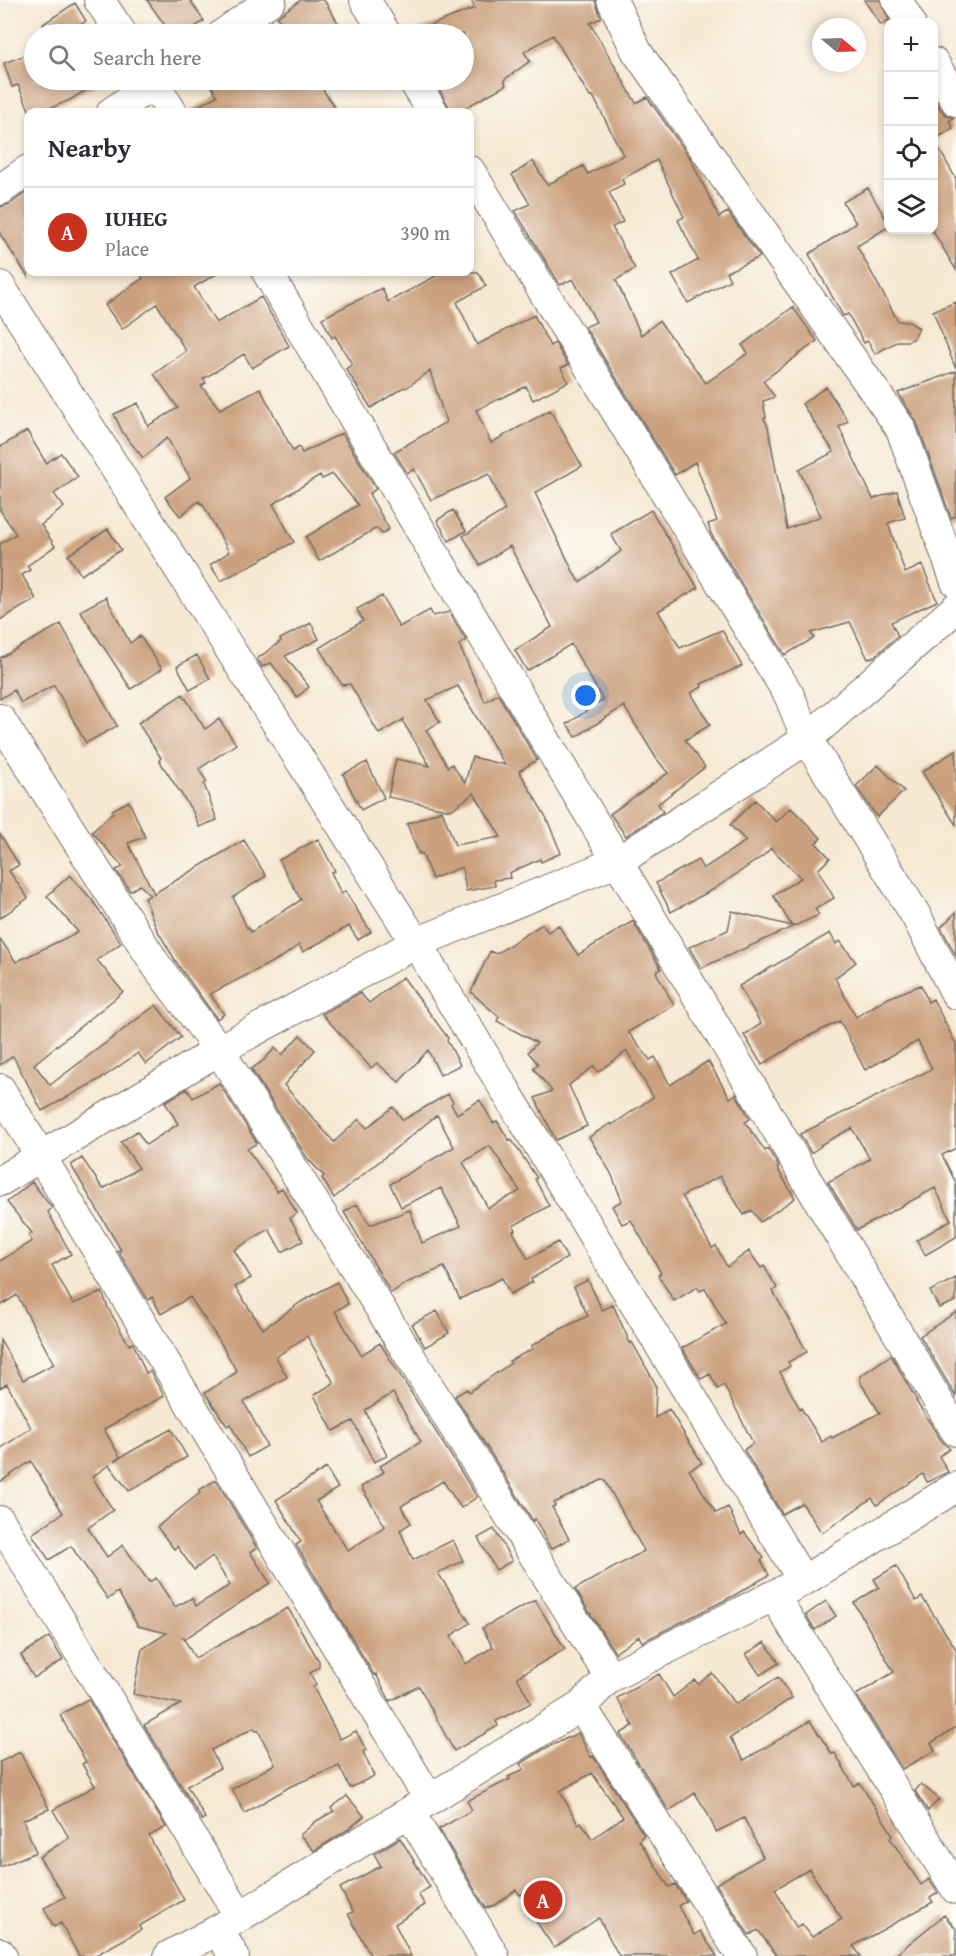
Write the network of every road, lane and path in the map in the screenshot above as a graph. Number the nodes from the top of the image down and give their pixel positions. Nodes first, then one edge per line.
1 (99, 0) edge
2 (271, 0) edge
3 (365, 0) edge
4 (612, 0) edge
5 (897, 0) edge
6 (908, 18) edge
7 (115, 24) edge
8 (237, 24) edge
9 (380, 24) edge
10 (938, 71) edge
11 (143, 90) edge
12 (160, 90) edge
13 (420, 90) edge
14 (956, 101) edge
15 (118, 108) edge
16 (170, 108) edge
17 (431, 108) edge
18 (24, 173) edge
19 (474, 178) edge
20 (0, 190) edge
21 (269, 276) edge
22 (0, 286) edge
23 (956, 582) edge
24 (956, 608) edge
25 (0, 719) edge
26 (807, 739) junction
27 (619, 861) junction
28 (416, 943) junction
29 (956, 994) edge
30 (219, 1050) junction
31 (0, 1089) edge
32 (40, 1155) junction
33 (0, 1180) edge
34 (956, 1431) edge
35 (955, 1489) edge
36 (0, 1521) edge
37 (803, 1581) junction
38 (774, 1596) junction
39 (610, 1677) junction
40 (581, 1706) junction
41 (419, 1806) junction
42 (956, 1889) edge
43 (229, 1922) junction
44 (170, 1956) edge
45 (234, 1956) edge
46 (494, 1956) edge
47 (742, 1956) edge

1 - 7 street
2 - 8 street
3 - 9 street
4 - 23 street
5 - 6 street
10 - 14 street
11 - 15 street
12 - 16 street
13 - 17 street
18 - 20 street
19 - 26 street
21 - 27 street
22 - 28 street
24 - 26 street
25 - 30 street
26 - 27 street
26 - 29 street
27 - 28 street
27 - 34 street
28 - 30 street
28 - 37 street
30 - 32 street
30 - 39 street
31 - 32 street
32 - 33 street
32 - 41 street
35 - 37 street
36 - 43 street
37 - 38 street
38 - 39 street
38 - 42 street
39 - 40 street
40 - 41 street
40 - 47 street
41 - 43 street
41 - 46 street
43 - 44 street
43 - 45 street

